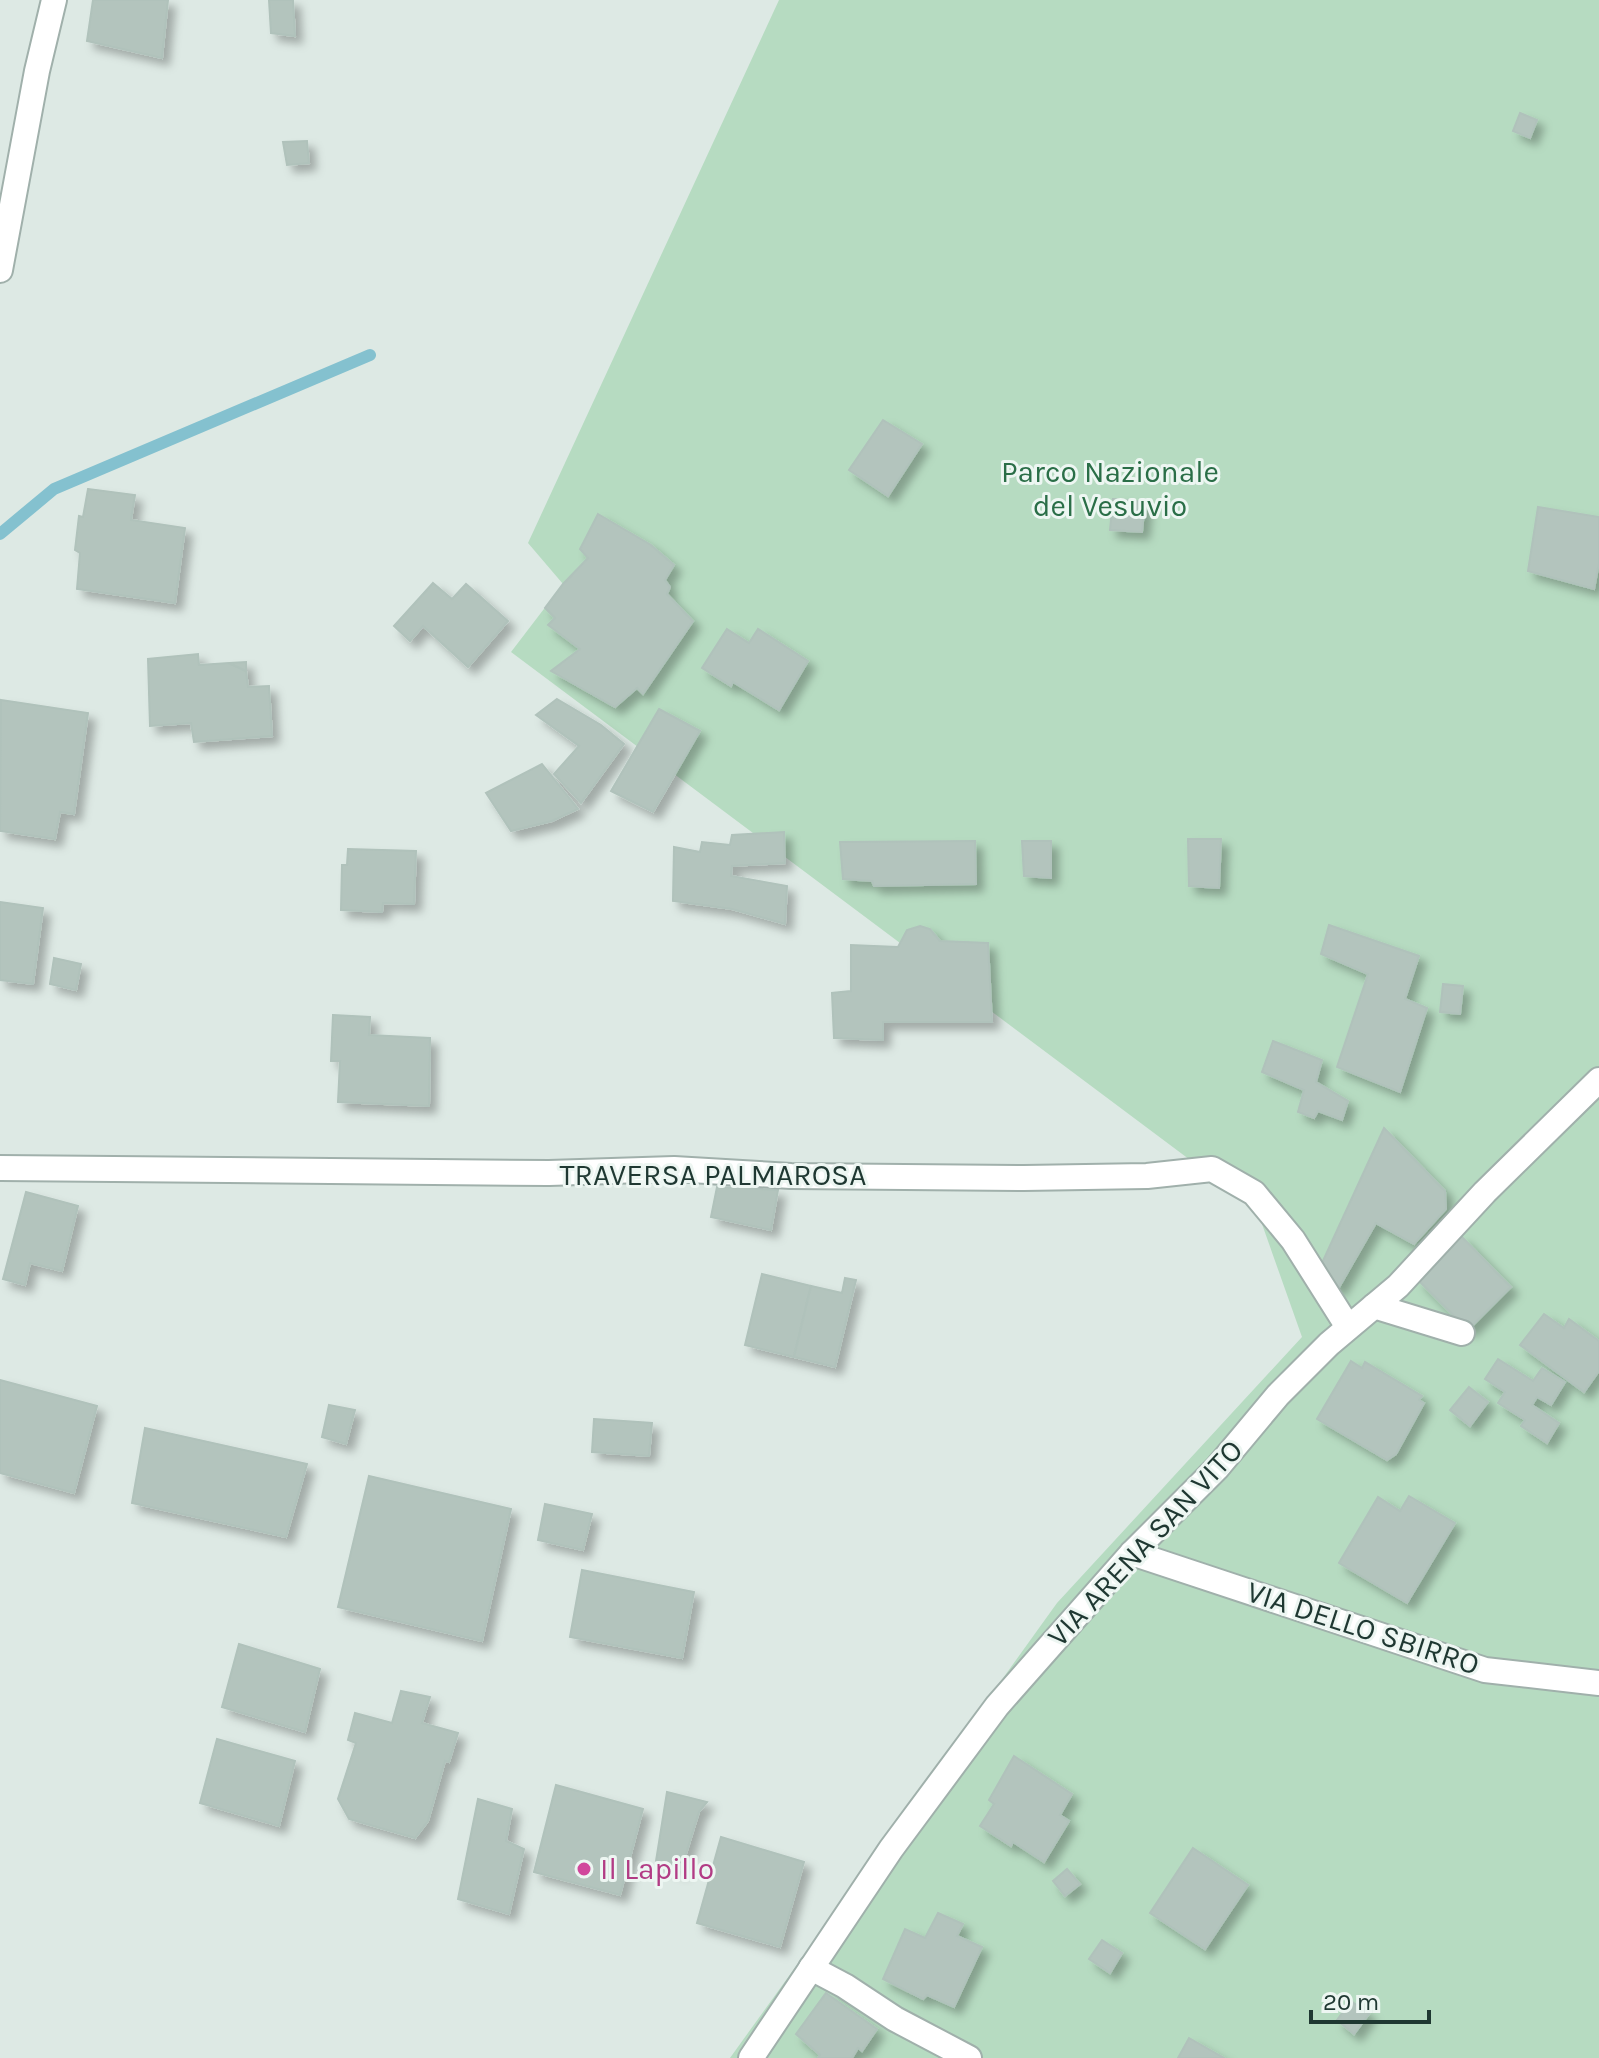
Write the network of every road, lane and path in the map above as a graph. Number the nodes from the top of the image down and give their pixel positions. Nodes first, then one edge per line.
1 (54, 0) edge
2 (0, 270) edge
3 (1599, 1080) edge
4 (0, 1168) edge
5 (1374, 1306) junction
6 (1348, 1327) junction
7 (1462, 1333) dead end
8 (1132, 1553) junction
9 (1599, 1683) edge
10 (811, 1968) junction
11 (751, 2058) edge
12 (969, 2058) edge

1 - 2 street
3 - 5 street, VIA ARENA SAN VITO
4 - 6 street, TRAVERSA PALMAROSA
5 - 6 street, VIA ARENA SAN VITO
5 - 7 street
6 - 8 street, VIA ARENA SAN VITO
8 - 9 street, VIA DELLO SBIRRO
8 - 10 street, VIA ARENA SAN VITO
10 - 11 street, VIA ARENA SAN VITO
10 - 12 street

